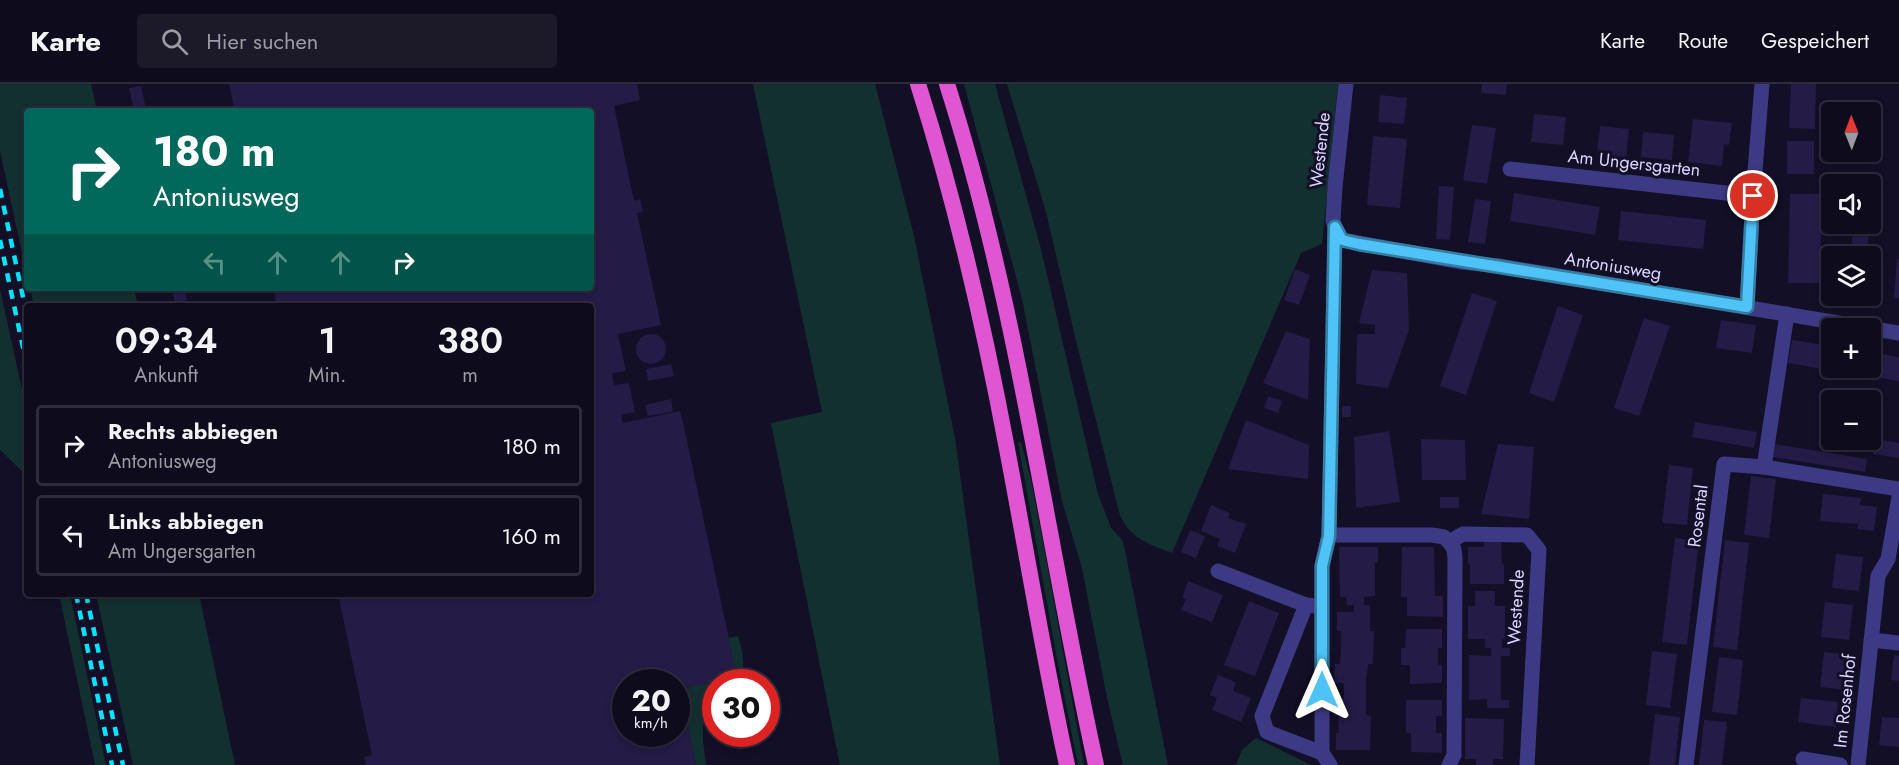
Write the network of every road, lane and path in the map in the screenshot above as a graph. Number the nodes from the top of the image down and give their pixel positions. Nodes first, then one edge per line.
1 (918, 84) edge
2 (947, 84) edge
3 (1347, 84) edge
4 (1762, 84) edge
5 (1510, 169) dead end
6 (1753, 196) junction
7 (1334, 224) junction
8 (1747, 307) junction
9 (1787, 314) junction
10 (1899, 333) edge
11 (1764, 467) junction
12 (1899, 489) edge
13 (1899, 497) edge
14 (1329, 536) junction
15 (1449, 542) junction
16 (1218, 571) dead end
17 (1306, 605) junction
18 (1322, 607) junction
19 (1871, 640) junction
20 (1899, 643) edge
21 (1059, 729) junction
22 (1326, 759) edge
23 (1803, 759) dead end
24 (1057, 765) edge
25 (1066, 765) edge
26 (1096, 765) edge
27 (1449, 765) edge
28 (1527, 765) edge
29 (1686, 765) edge
30 (1840, 765) edge
31 (1858, 765) edge

1 - 21 highway
2 - 26 highway
3 - 7 street, Westende
4 - 6 street
5 - 6 street, Am Ungersgarten
6 - 8 street
7 - 8 street, Antoniusweg
7 - 14 street, Westende
8 - 9 street, Antoniusweg
9 - 10 street, Antoniusweg
9 - 11 street
11 - 12 street
11 - 29 street, Rosental
13 - 19 street, Im Rosenhof
14 - 15 street
14 - 18 street, Westende
15 - 27 street
15 - 28 street, Westende
16 - 17 street
17 - 18 street
17 - 22 street, Westende
18 - 22 street, Westende
19 - 20 street, Im Rosenhof
19 - 31 street, Im Rosenhof
21 - 24 highway
21 - 25 highway
23 - 30 street, Im Rosenhof

